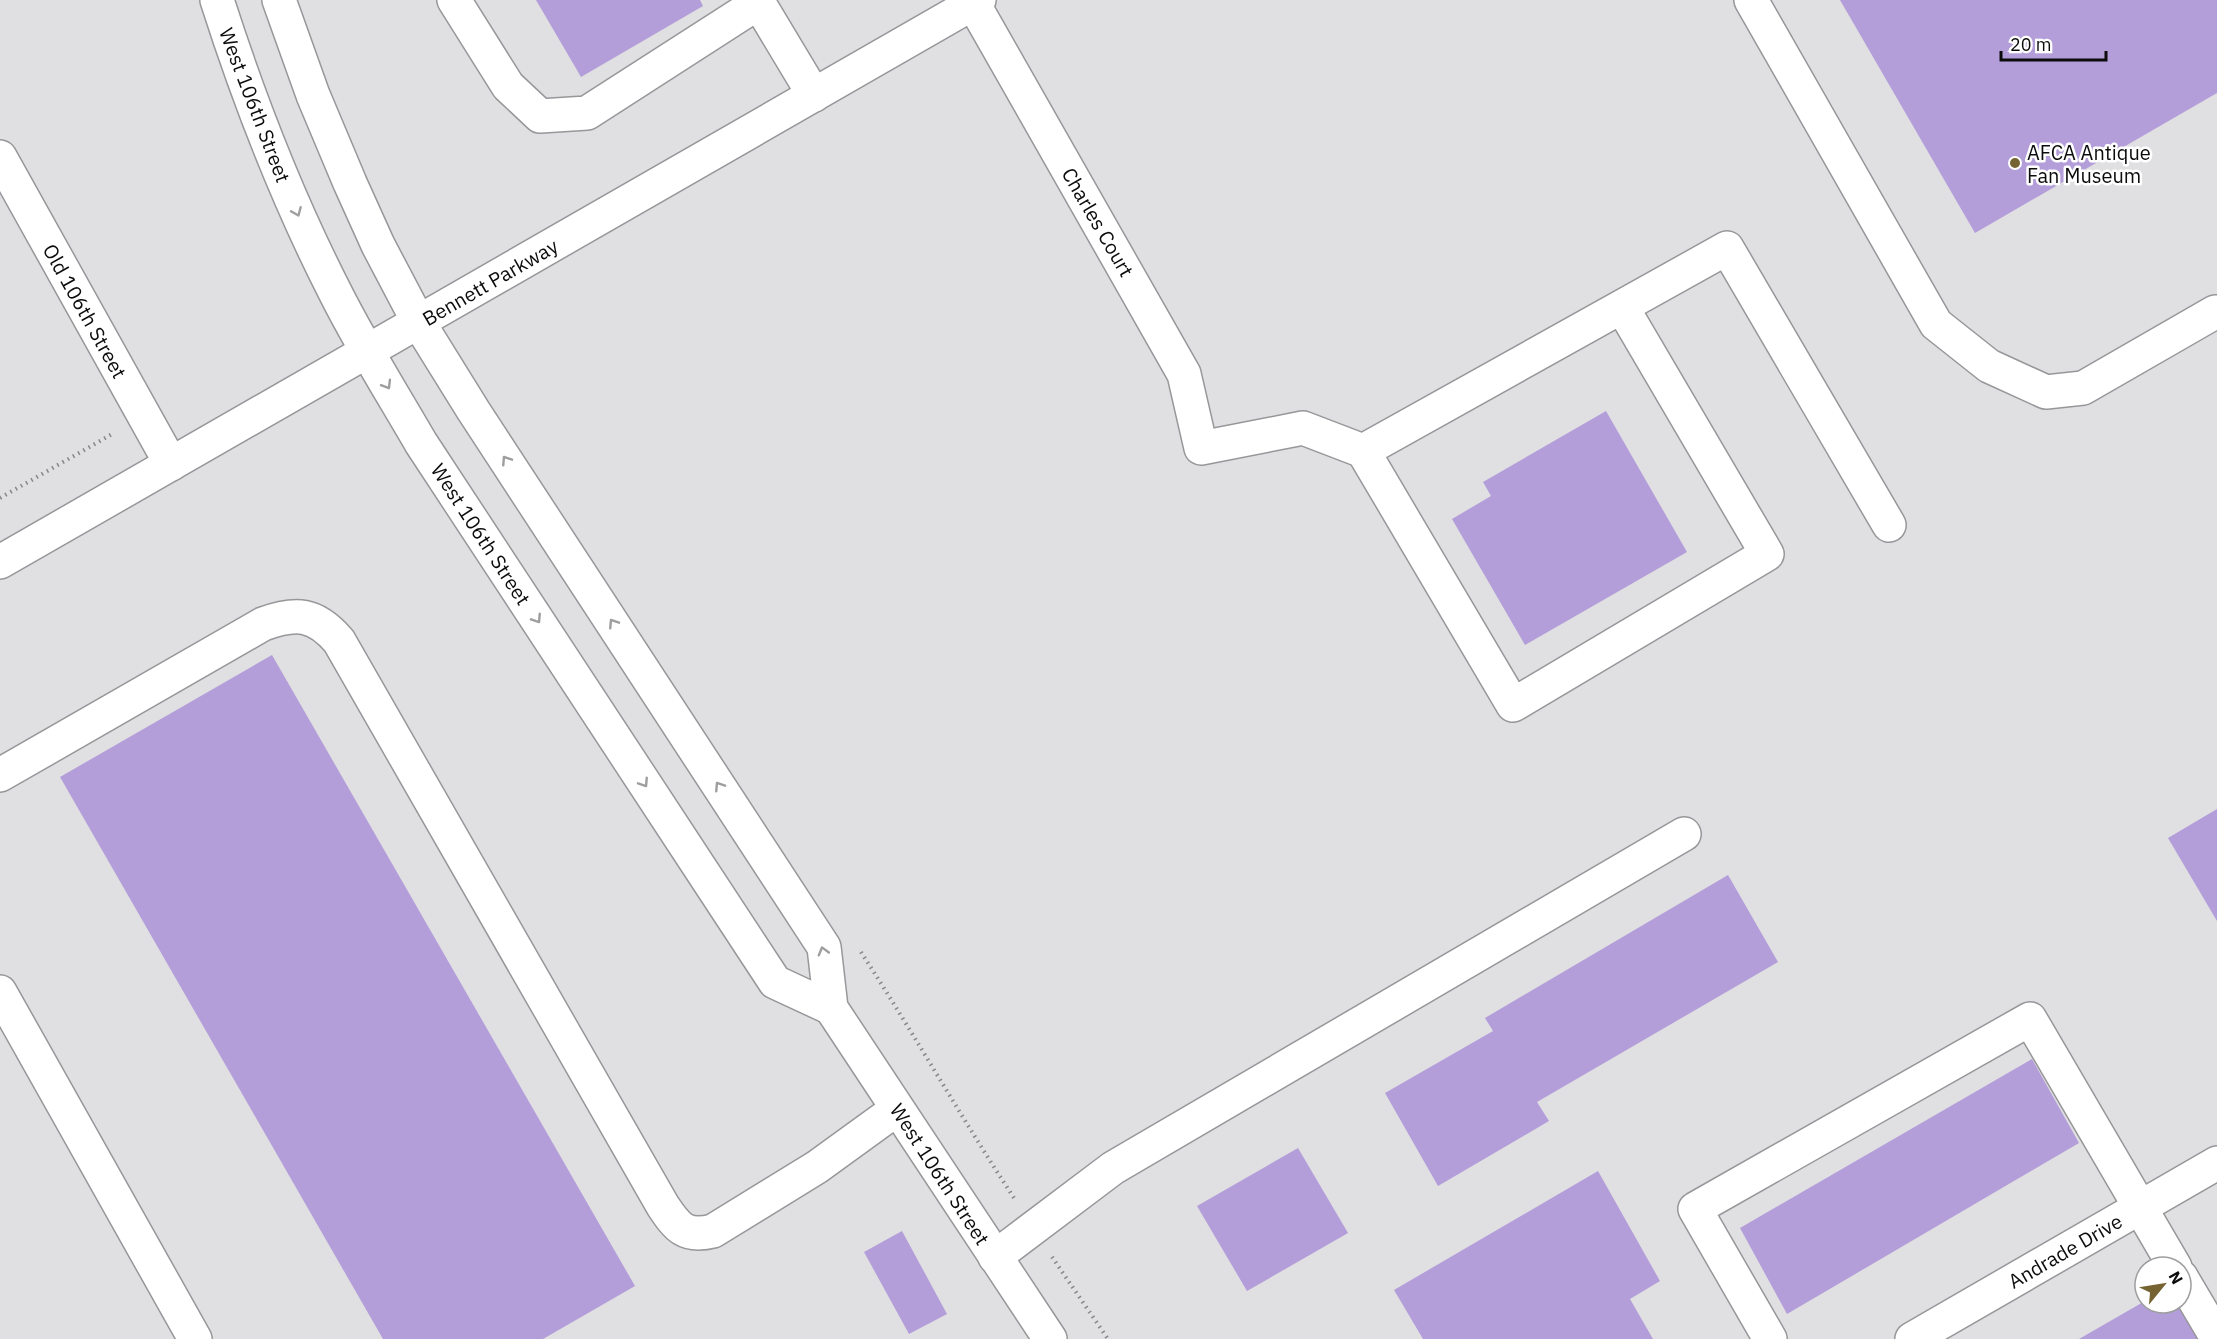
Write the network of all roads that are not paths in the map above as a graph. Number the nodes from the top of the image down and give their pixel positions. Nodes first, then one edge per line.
1 (217, 0) edge
2 (279, 0) edge
3 (454, 0) edge
4 (1751, 0) edge
5 (758, 1) edge
6 (976, 2) edge
7 (814, 95) junction
8 (0, 157) edge
9 (1622, 307) junction
10 (2215, 312) dead end
11 (418, 323) junction
12 (367, 352) junction
13 (1364, 451) junction
14 (171, 464) junction
15 (1889, 525) dead end
16 (0, 562) edge
17 (0, 775) edge
18 (1684, 834) dead end
19 (0, 992) edge
20 (831, 1008) junction
21 (897, 1109) junction
22 (2217, 1163) edge
23 (2141, 1207) junction
24 (2168, 1255) edge
25 (995, 1257) junction
26 (2193, 1297) edge
27 (2217, 1338) edge
28 (195, 1339) edge
29 (1050, 1339) edge
30 (1770, 1339) edge
31 (1912, 1339) edge

1 -> 12 street, West 106th Street
2 - 11 street, West 106th Street
3 - 5 street
4 - 10 street
5 - 7 street
6 - 7 street, Bennett Parkway
6 - 13 street, Charles Court
7 - 11 street, Bennett Parkway
8 - 14 street, Old 106th Street
9 - 13 street
9 - 13 street
9 - 15 street
11 - 12 street, Bennett Parkway
20 -> 11 street, West 106th Street
12 - 14 street, Bennett Parkway
12 -> 20 street, West 106th Street
14 - 16 street, Bennett Parkway
17 - 21 street
18 - 25 street
19 - 28 street
20 - 21 street, West 106th Street
21 - 25 street, West 106th Street
22 - 23 street, Andrade Drive
23 - 24 street
23 - 30 street
23 - 31 street, Andrade Drive
25 - 29 street, West 106th Street
26 - 27 street

